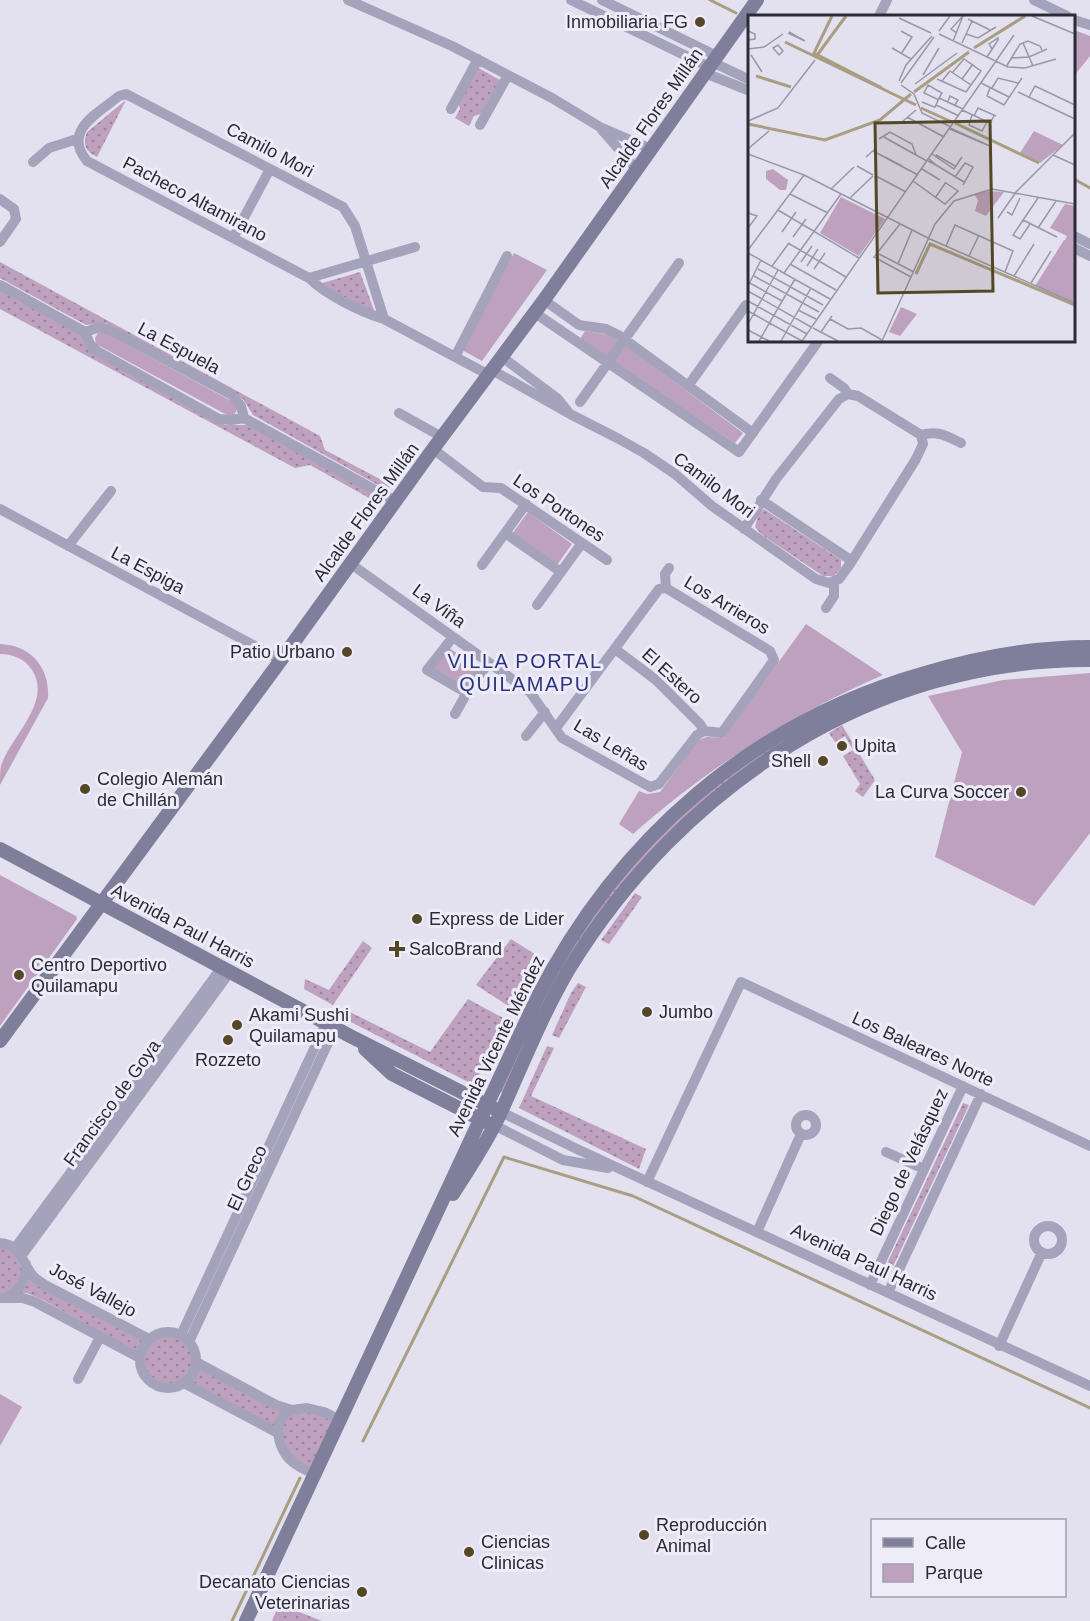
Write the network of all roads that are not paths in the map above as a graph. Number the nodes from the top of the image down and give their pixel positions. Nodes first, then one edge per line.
1 (348, 0) edge
2 (570, 0) edge
3 (602, 0) edge
4 (757, 0) edge
5 (887, 0) edge
6 (1034, 0) edge
7 (1055, 14) edge
8 (880, 15) edge
9 (1075, 20) edge
10 (1090, 26) edge
11 (478, 59) junction
12 (711, 64) junction
13 (508, 75) junction
14 (748, 79) edge
15 (748, 91) edge
16 (451, 109) dead end
17 (480, 125) dead end
18 (600, 127) junction
19 (77, 139) junction
20 (651, 149) junction
21 (33, 162) dead end
22 (270, 169) junction
23 (637, 170) junction
24 (0, 199) edge
25 (1075, 236) edge
26 (233, 238) junction
27 (0, 242) edge
28 (1090, 244) edge
29 (415, 247) dead end
30 (1075, 248) edge
31 (507, 256) dead end
32 (1090, 256) edge
33 (367, 263) junction
34 (679, 263) dead end
35 (309, 278) junction
36 (0, 285) edge
37 (544, 300) junction
38 (746, 305) dead end
39 (535, 313) junction
40 (384, 320) junction
41 (85, 332) junction
42 (624, 339) junction
43 (818, 342) edge
44 (455, 357) junction
45 (502, 357) junction
46 (608, 362) junction
47 (490, 373) junction
48 (830, 378) dead end
49 (688, 386) junction
50 (848, 394) junction
51 (580, 402) dead end
52 (399, 413) dead end
53 (570, 414) junction
54 (244, 418) junction
55 (753, 433) junction
56 (921, 435) junction
57 (442, 437) junction
58 (961, 443) dead end
59 (433, 449) junction
60 (111, 491) dead end
61 (761, 500) junction
62 (397, 502) junction
63 (526, 504) junction
64 (0, 509) edge
65 (744, 529) junction
66 (505, 533) junction
67 (582, 543) junction
68 (68, 546) junction
69 (607, 560) dead end
70 (852, 561) junction
71 (351, 564) junction
72 (482, 566) dead end
73 (669, 568) dead end
74 (561, 572) junction
75 (834, 581) junction
76 (666, 588) junction
77 (537, 606) dead end
78 (826, 608) dead end
79 (453, 637) junction
80 (1090, 647) edge
81 (615, 649) junction
82 (281, 660) junction
83 (1090, 660) edge
84 (489, 663) junction
85 (465, 692) junction
86 (545, 712) junction
87 (456, 714) dead end
88 (556, 728) junction
89 (705, 731) junction
90 (526, 736) dead end
91 (0, 849) edge
92 (101, 903) junction
93 (226, 970) junction
94 (331, 1025) junction
95 (350, 1035) junction
96 (0, 1041) edge
97 (963, 1086) junction
98 (981, 1094) junction
99 (487, 1105) junction
100 (501, 1112) junction
101 (480, 1119) junction
102 (494, 1125) junction
103 (801, 1134) dead end
104 (1090, 1146) edge
105 (886, 1152) dead end
106 (924, 1169) junction
107 (624, 1171) junction
108 (647, 1182) junction
109 (757, 1232) junction
110 (0, 1243) edge
111 (422, 1244) junction
112 (1042, 1252) dead end
113 (21, 1256) junction
114 (870, 1285) junction
115 (888, 1293) junction
116 (4, 1297) edge
117 (100, 1337) junction
118 (149, 1339) junction
119 (185, 1339) junction
120 (999, 1346) junction
121 (140, 1358) junction
122 (196, 1362) junction
123 (78, 1379) dead end
124 (184, 1383) junction
125 (1090, 1386) edge
126 (292, 1410) junction
127 (340, 1420) junction
128 (278, 1433) junction
129 (315, 1474) junction
130 (246, 1621) edge

1 - 11 street
2 - 12 street
3 - 12 street
4 - 12 main road, Alcalde Flores Millán
5 - 8 street
6 - 7 street
9 - 10 street
11 - 13 street
11 - 16 street
12 - 14 street
12 - 15 street
12 - 20 main road, Alcalde Flores Millán
13 - 17 street
13 - 18 street
18 - 20 street
18 - 23 street
19 - 21 street
19 - 22 street, Camilo Mori
19 - 26 street, Pacheco Altamirano
20 - 23 main road, Alcalde Flores Millán
22 - 26 street
22 - 33 street, Camilo Mori
23 - 37 main road, Alcalde Flores Millán
24 - 27 street
25 - 28 street
26 - 35 street, Pacheco Altamirano
29 - 33 street
30 - 32 street
31 - 44 street
33 - 35 street
33 - 40 street, Camilo Mori
34 - 42 street
35 - 40 street, Camilo Mori
36 - 41 street, La Espuela
37 - 39 main road, Alcalde Flores Millán
37 - 42 street
38 - 49 street
39 - 45 main road, Alcalde Flores Millán
39 - 46 street
40 - 44 street, Camilo Mori
41 - 54 street, La Espuela
41 - 54 street, La Espuela
42 - 46 street
42 - 49 street
43 - 55 street
44 - 47 street, Camilo Mori
45 - 47 main road, Alcalde Flores Millán
45 - 53 street, Camilo Mori
46 - 51 street
46 - 55 street
47 - 53 street, Camilo Mori
47 - 57 main road, Alcalde Flores Millán
48 - 50 street
49 - 55 street
50 - 56 street
50 - 61 street
52 - 57 street
53 - 65 street, Camilo Mori
54 - 62 street, La Espuela
56 - 58 street
56 - 70 street
57 - 59 main road, Alcalde Flores Millán
59 - 62 main road, Alcalde Flores Millán
59 - 63 street, Los Portones
60 - 68 street
61 - 65 street
61 - 70 street
62 - 71 main road, Alcalde Flores Millán
63 - 66 street
63 - 67 street, Los Portones
64 - 68 street, La Espiga
65 - 75 street, Camilo Mori
66 - 72 street
66 - 74 street
67 - 69 street, Los Portones
67 - 74 street
68 - 82 street, La Espiga
70 - 75 street
71 - 79 street, La Viña
71 - 82 main road, Alcalde Flores Millán
73 - 76 street
74 - 77 street
75 - 78 street
76 - 81 street
76 - 89 street, Los Arrieros
79 - 84 street, La Viña
79 - 85 street
80 - 99 main road, Avenida Vicente Méndez
81 - 88 street
81 - 89 street, El Estero
82 - 92 main road, Alcalde Flores Millán
83 - 100 main road, Avenida Vicente Méndez
84 - 85 street
84 - 86 street, La Viña
85 - 87 street
86 - 88 street, La Viña
86 - 90 street
88 - 89 street, Las Leñas
91 - 92 main road, Avenida Paul Harris
92 - 93 main road, Avenida Paul Harris
92 - 96 main road, Alcalde Flores Millán
93 - 94 main road, Avenida Paul Harris
93 - 113 street, Francisco de Goya
94 - 95 main road, Avenida Paul Harris
94 - 119 street, El Greco
95 - 99 main road, Avenida Paul Harris
95 - 101 main road, Avenida Paul Harris
97 - 98 street, Los Baleares Norte
97 - 106 street, Diego de Velásquez
97 - 108 street, Los Baleares Norte
98 - 104 street, Los Baleares Norte
98 - 115 street, Diego de Velásquez
99 - 100 main road, Avenida Paul Harris
99 - 101 main road, Avenida Vicente Méndez
100 - 102 main road, Avenida Vicente Méndez
100 - 107 street, Avenida Paul Harris
101 - 102 main road, Avenida Paul Harris
101 - 111 main road, Avenida Vicente Méndez
102 - 107 street, Avenida Paul Harris
102 - 111 main road, Avenida Vicente Méndez
103 - 109 street
105 - 106 street
106 - 114 street, Diego de Velásquez
107 - 108 street, Avenida Paul Harris
108 - 109 street, Avenida Paul Harris
109 - 114 street, Avenida Paul Harris
110 - 113 street, José Vallejo
111 - 127 main road, Avenida Vicente Méndez
112 - 120 street
113 - 116 street, José Vallejo
113 - 118 street, José Vallejo
114 - 115 street, Avenida Paul Harris
115 - 120 street, Avenida Paul Harris
116 - 117 street, José Vallejo
117 - 121 street, José Vallejo
117 - 123 street, José Vallejo
118 - 119 street, José Vallejo
118 - 121 street, José Vallejo
119 - 122 street
120 - 125 street, Avenida Paul Harris
121 - 124 street
122 - 124 street
122 - 126 street
124 - 128 street
126 - 127 street
126 - 128 street
127 - 129 main road, Avenida Vicente Méndez
128 - 129 street
129 - 130 main road, Avenida Vicente Méndez

